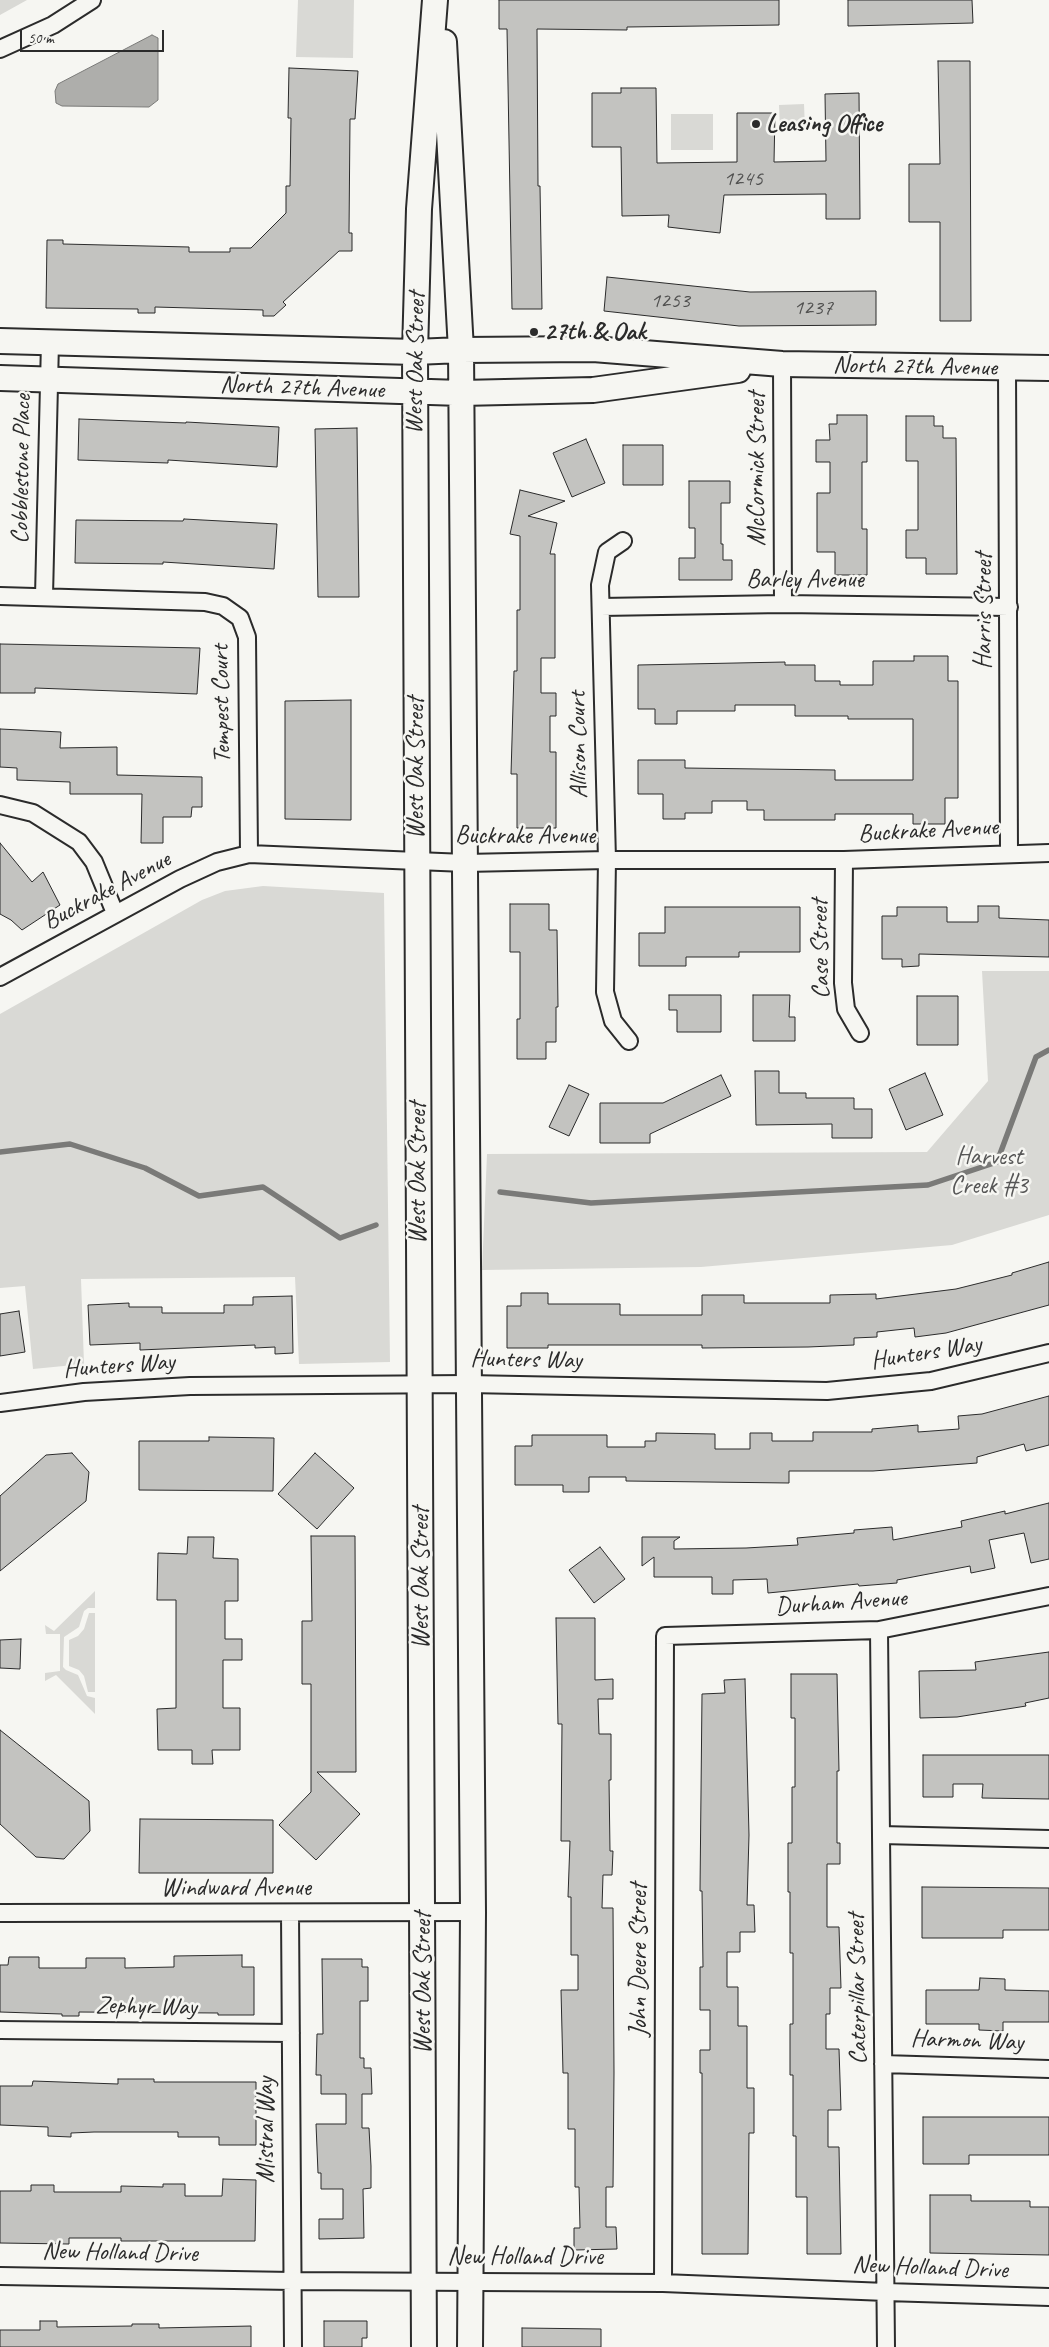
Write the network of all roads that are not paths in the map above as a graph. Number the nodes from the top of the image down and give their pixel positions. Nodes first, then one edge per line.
1 (92, 0) edge
2 (435, 0) edge
3 (442, 0) edge
4 (0, 49) edge
5 (0, 341) edge
6 (50, 342) junction
7 (461, 350) junction
8 (414, 352) junction
9 (782, 364) junction
10 (1007, 368) junction
11 (1049, 368) edge
12 (0, 378) edge
13 (50, 379) junction
14 (414, 391) junction
15 (461, 393) junction
16 (623, 542) dead end
17 (0, 596) edge
18 (44, 596) junction
19 (783, 604) junction
20 (601, 607) junction
21 (1009, 607) junction
22 (0, 805) edge
23 (1009, 853) junction
24 (1049, 853) edge
25 (249, 854) junction
26 (416, 860) junction
27 (607, 860) junction
28 (844, 860) junction
29 (465, 863) junction
30 (115, 914) junction
31 (0, 976) edge
32 (860, 1033) dead end
33 (628, 1041) dead end
34 (1049, 1353) edge
35 (420, 1384) junction
36 (468, 1384) junction
37 (0, 1403) edge
38 (1049, 1596) edge
39 (879, 1630) junction
40 (665, 1636) joint
41 (881, 1835) junction
42 (1049, 1839) edge
43 (0, 1912) edge
44 (473, 1912) junction
45 (290, 1913) junction
46 (423, 1913) junction
47 (0, 2030) edge
48 (291, 2033) junction
49 (883, 2064) junction
50 (1049, 2069) edge
51 (0, 2276) edge
52 (292, 2281) junction
53 (423, 2282) junction
54 (470, 2282) junction
55 (663, 2283) junction
56 (886, 2292) junction
57 (1049, 2296) edge
58 (293, 2347) edge
59 (424, 2347) edge
60 (470, 2347) edge
61 (886, 2347) edge

1 - 4 street
2 - 8 main road, West Oak Street
3 - 7 main road, West Oak Street
5 - 6 main road, North 27th Avenue
6 - 8 main road, North 27th Avenue
6 - 13 street, Cobblestone Place
7 - 8 main road, North 27th Avenue
7 - 9 main road, North 27th Avenue
7 - 15 main road, West Oak Street
8 - 14 main road, West Oak Street
9 - 10 main road, North 27th Avenue
9 - 15 main road, North 27th Avenue
9 - 19 street, McCormick Street
10 - 11 main road, North 27th Avenue
10 - 21 street, Harris Street
12 - 13 main road, North 27th Avenue
13 - 14 main road, North 27th Avenue
13 - 18 street, Cobblestone Place
14 - 15 main road, North 27th Avenue
14 - 26 main road, West Oak Street
15 - 29 main road, West Oak Street
16 - 20 street, Allison Court
17 - 18 street, Tempest Court
18 - 25 street, Tempest Court
19 - 20 street, Barley Avenue
19 - 21 street, Barley Avenue
20 - 27 street, Allison Court
21 - 23 street, Harris Street
22 - 30 street
23 - 24 street, Buckrake Avenue
23 - 28 street, Buckrake Avenue
25 - 26 street, Buckrake Avenue
25 - 30 street, Buckrake Avenue
26 - 29 street, Buckrake Avenue
26 - 35 main road, West Oak Street
27 - 28 street, Buckrake Avenue
27 - 29 street, Buckrake Avenue
27 - 33 street, Allison Court
28 - 32 street, Case Street
29 - 36 main road, West Oak Street
30 - 31 street, Buckrake Avenue
34 - 36 street, Hunters Way
35 - 36 street, Hunters Way
35 - 37 street, Hunters Way
35 - 46 main road, West Oak Street
36 - 44 main road, West Oak Street
38 - 39 street, Durham Avenue
39 - 40 street, Durham Avenue
39 - 41 street, Caterpillar Street
40 - 55 street, John Deere Street
41 - 42 street
41 - 49 street, Caterpillar Street
43 - 45 street, Windward Avenue
44 - 46 street, Windward Avenue
44 - 54 main road, West Oak Street
45 - 46 street, Windward Avenue
45 - 48 street, Mistral Way
46 - 53 main road, West Oak Street
47 - 48 street, Zephyr Way
48 - 52 street, Mistral Way
49 - 50 street, Harmon Way
49 - 56 street, Caterpillar Street
51 - 52 street, New Holland Drive
52 - 53 street, New Holland Drive
52 - 58 street, Mistral Way
53 - 54 street, New Holland Drive
53 - 59 main road, West Oak Street
54 - 55 street, New Holland Drive
54 - 60 main road, West Oak Street
55 - 56 street, New Holland Drive
56 - 57 street, New Holland Drive
56 - 61 street, Caterpillar Street

